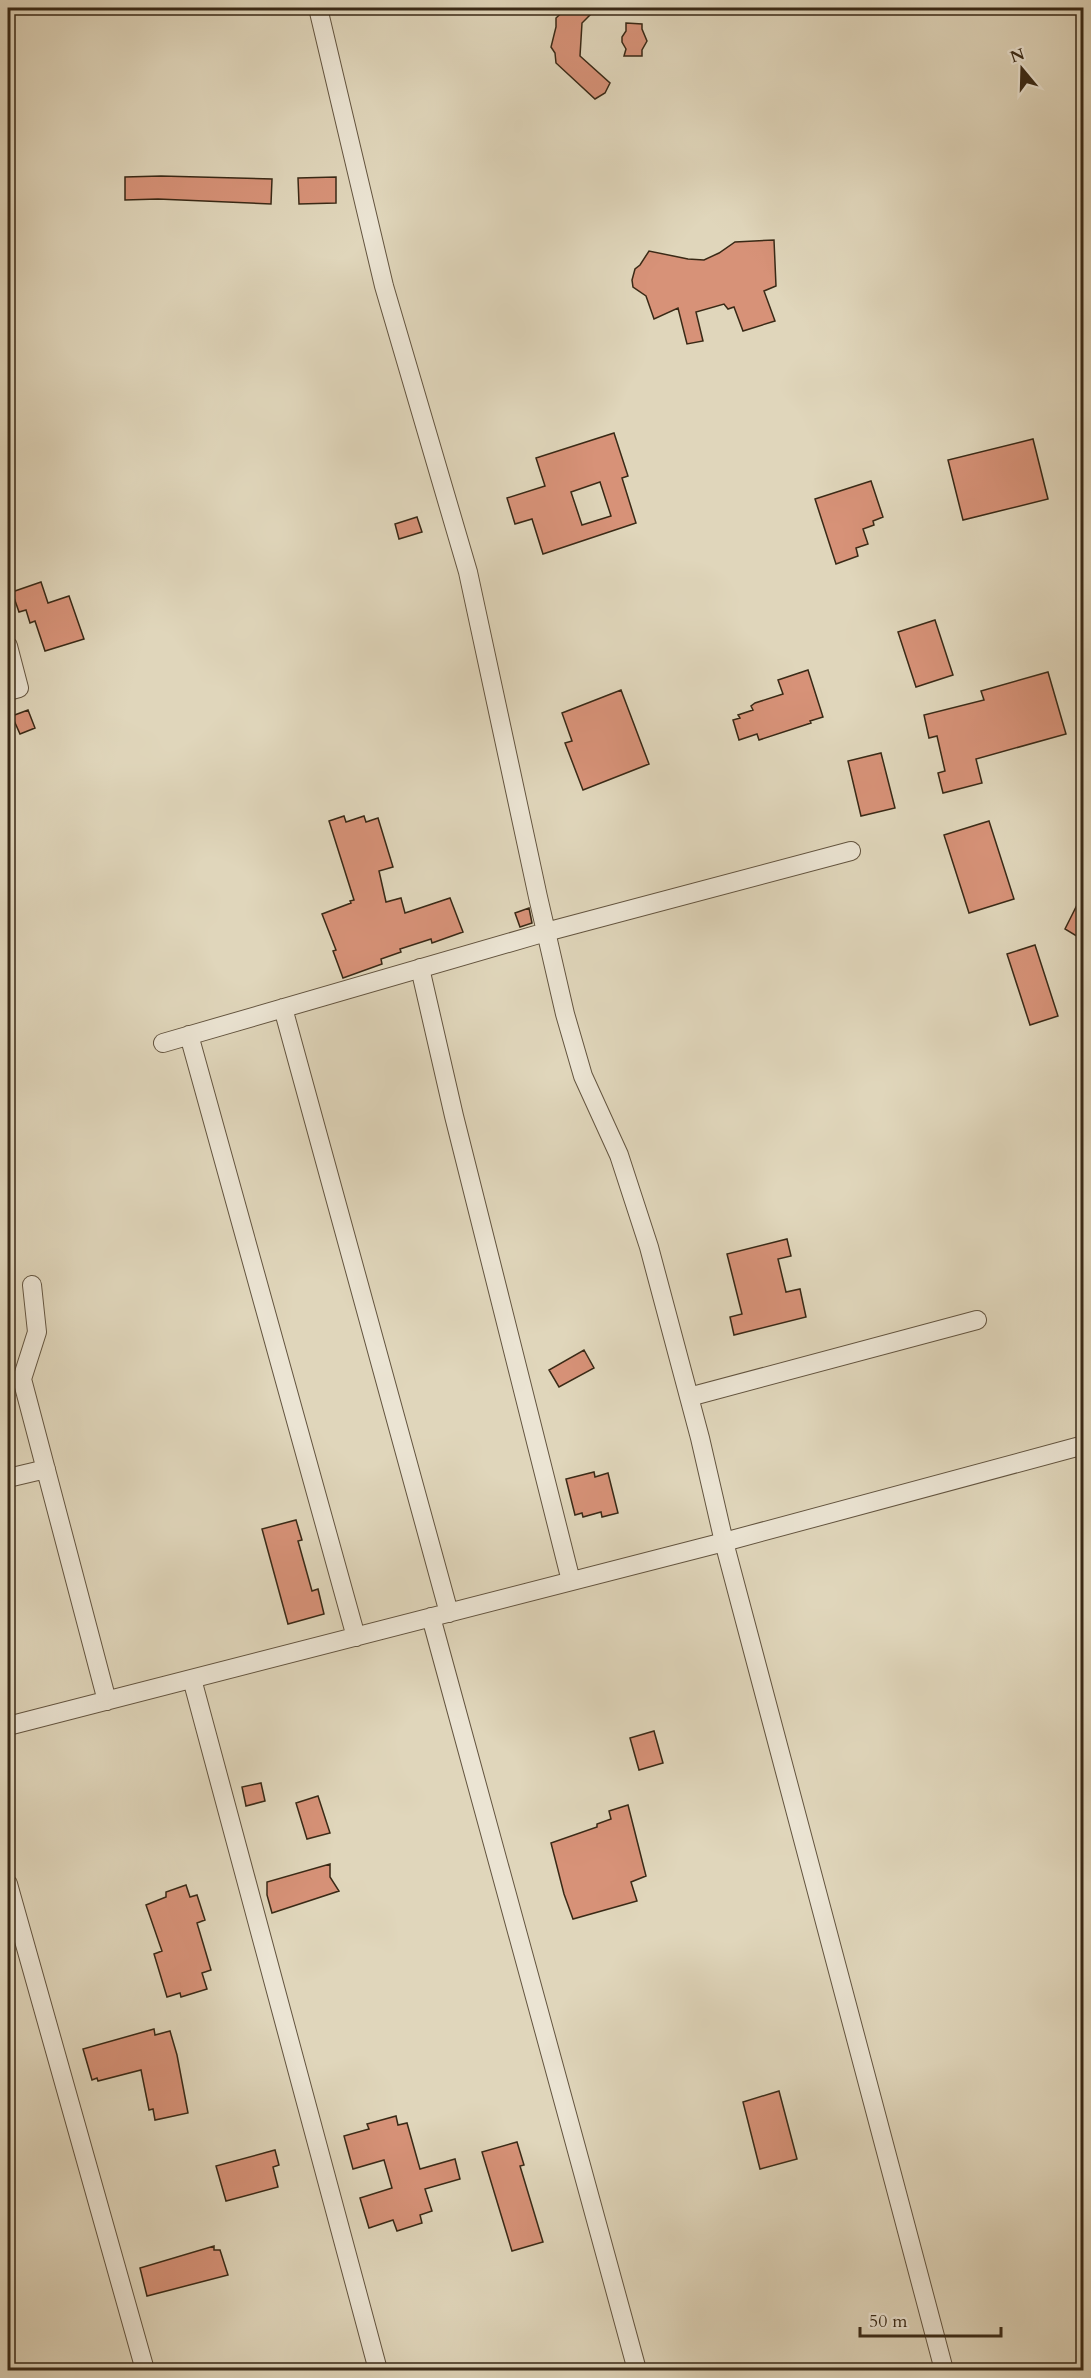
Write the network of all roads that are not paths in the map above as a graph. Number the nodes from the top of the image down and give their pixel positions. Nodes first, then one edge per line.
1 (318, 8) edge
2 (8, 646) edge
3 (8, 691) edge
4 (851, 851) dead end
5 (546, 932) junction
6 (420, 968) junction
7 (283, 1008) junction
8 (189, 1035) junction
9 (163, 1043) dead end
10 (32, 1285) dead end
11 (977, 1320) dead end
12 (689, 1397) junction
13 (1083, 1445) edge
14 (46, 1469) junction
15 (8, 1478) edge
16 (724, 1542) junction
17 (571, 1581) junction
18 (440, 1615) junction
19 (356, 1637) junction
20 (192, 1679) junction
21 (107, 1701) junction
22 (8, 1726) edge
23 (8, 1884) edge
24 (145, 2370) edge
25 (378, 2370) edge
26 (637, 2370) edge
27 (944, 2370) edge

1 - 5 street
2 - 3 street
4 - 5 street
5 - 6 street
5 - 12 street
6 - 7 street
6 - 17 street
7 - 8 street
7 - 18 street
8 - 9 street
8 - 19 street
10 - 14 street
11 - 12 street
12 - 16 street
13 - 16 street
14 - 15 street
14 - 21 street
16 - 17 street
16 - 27 street
17 - 18 street
18 - 19 street
18 - 26 street
19 - 20 street
20 - 21 street
20 - 25 street
21 - 22 street
23 - 24 street

